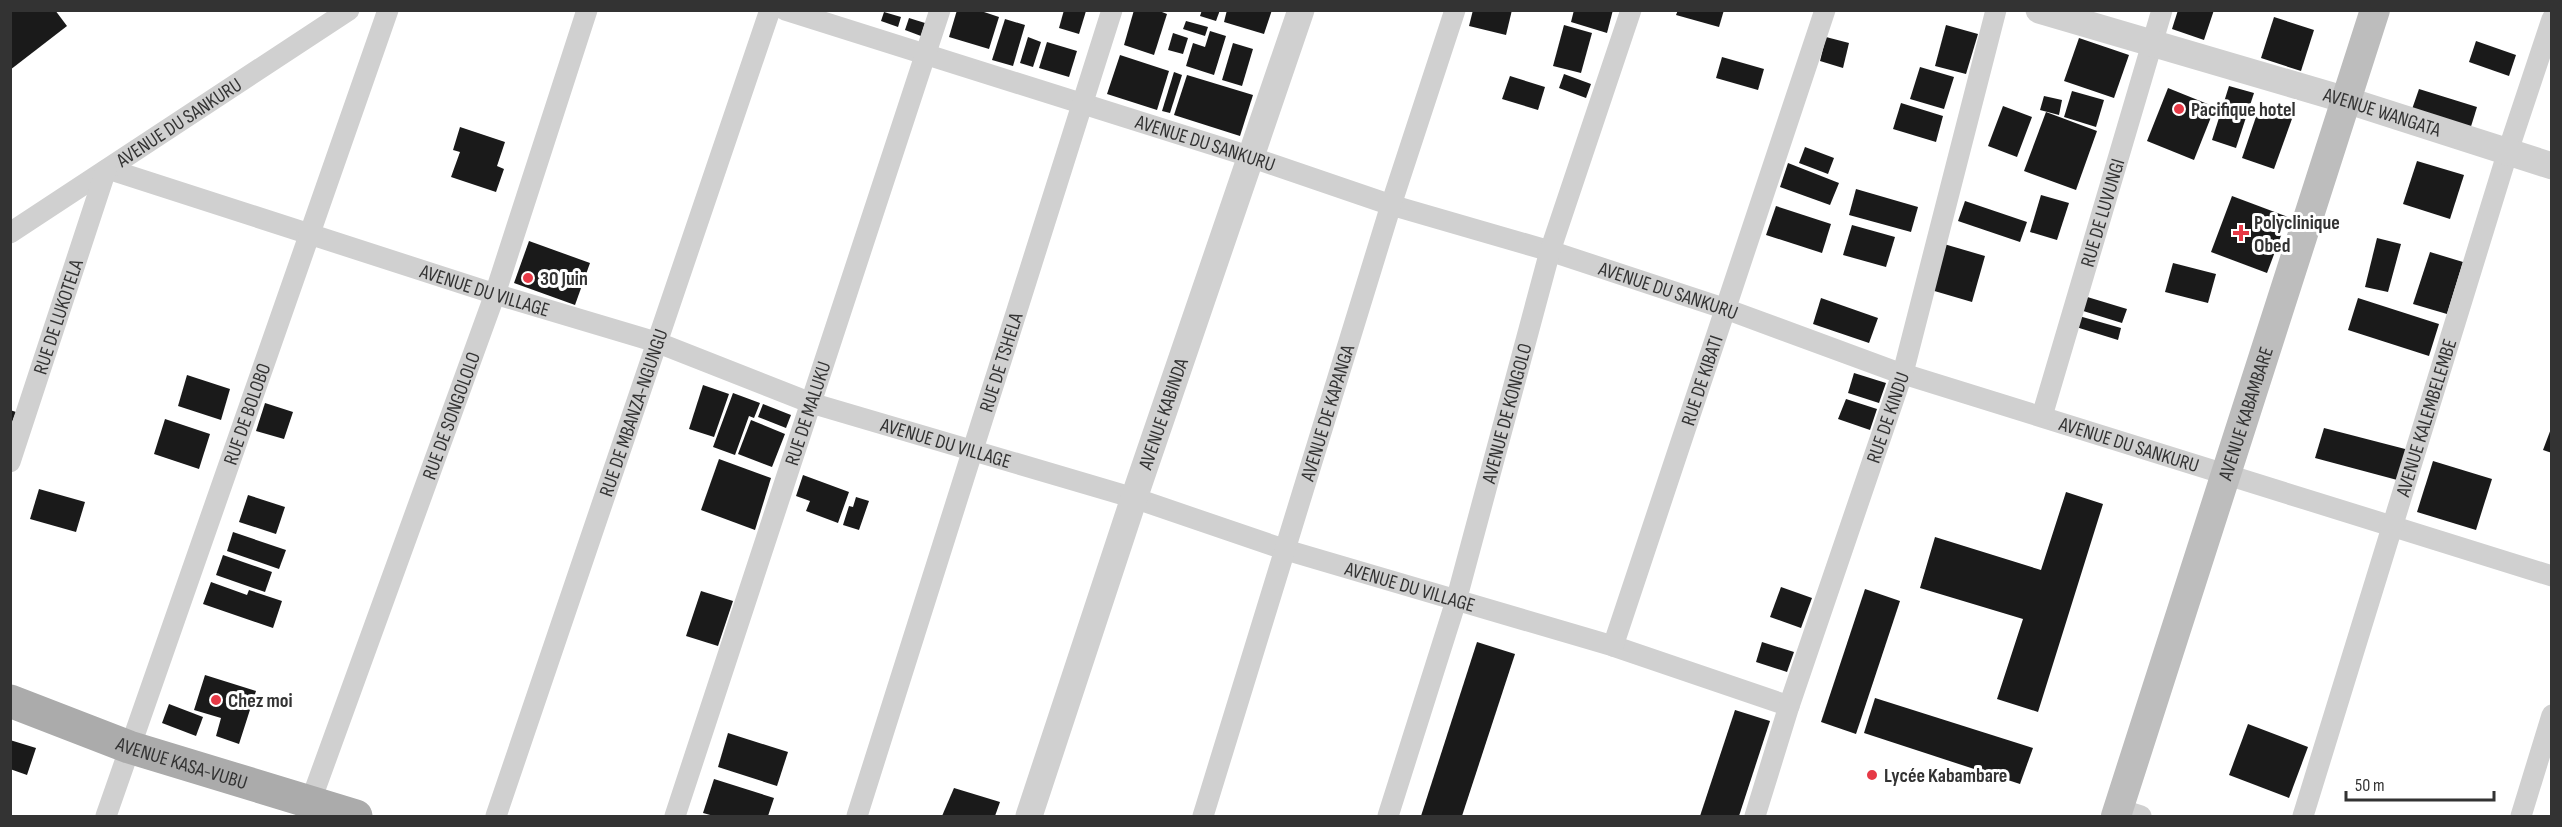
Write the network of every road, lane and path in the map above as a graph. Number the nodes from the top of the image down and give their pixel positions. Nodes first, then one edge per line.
1 (349, 10) edge
2 (388, 10) edge
3 (587, 10) edge
4 (770, 10) edge
5 (785, 10) edge
6 (940, 10) edge
7 (1112, 10) edge
8 (1301, 10) edge
9 (1455, 10) edge
10 (1631, 10) edge
11 (1825, 10) edge
12 (1996, 10) edge
13 (2039, 10) edge
14 (2162, 10) edge
15 (2375, 10) edge
16 (2552, 19) edge
17 (2152, 43) junction
18 (926, 55) junction
19 (2346, 100) junction
20 (1082, 105) junction
21 (2508, 151) junction
22 (1251, 157) junction
23 (2552, 166) edge
24 (107, 170) junction
25 (1391, 205) junction
26 (10, 233) edge
27 (310, 234) junction
28 (1551, 251) junction
29 (495, 294) junction
30 (1724, 308) junction
31 (656, 342) junction
32 (1903, 373) junction
33 (811, 403) junction
34 (2042, 416) junction
35 (972, 449) junction
36 (10, 462) edge
37 (2226, 475) junction
38 (1134, 498) junction
39 (2394, 528) junction
40 (1286, 550) junction
41 (2552, 576) edge
42 (1456, 601) junction
43 (1613, 646) junction
44 (10, 701) edge
45 (1789, 706) junction
46 (2552, 715) edge
47 (129, 747) junction
48 (307, 809) edge
49 (2125, 814) edge
50 (106, 816) edge
51 (356, 816) edge
52 (496, 816) edge
53 (675, 816) edge
54 (857, 816) edge
55 (1029, 816) edge
56 (1203, 816) edge
57 (1388, 816) edge
58 (1755, 816) edge
59 (2303, 816) edge
60 (2521, 816) edge

1 - 24 street, AVENUE DU SANKURU
2 - 27 street, RUE DE BOLOBO
3 - 29 street, RUE DE SONGOLOLO
4 - 31 street, RUE DE MBANZA-NGUNGU
5 - 18 street, AVENUE DU SANKURU
6 - 18 street, RUE DE MALUKU
7 - 20 street, RUE DE TSHELA
8 - 22 street, AVENUE KABINDA
9 - 25 street, AVENUE DE KAPANGA
10 - 28 street, AVENUE DE KONGOLO
11 - 30 street, RUE DE KIBATI
12 - 32 street, RUE DE KINDU
13 - 17 street, AVENUE WANGATA
14 - 17 street, RUE DE LUVUNGI
15 - 19 main road, AVENUE KABAMBARE
16 - 21 street, AVENUE KALEMBELEMBE
17 - 19 street, AVENUE WANGATA
17 - 34 street, RUE DE LUVUNGI
18 - 20 street, AVENUE DU SANKURU
18 - 33 street, RUE DE MALUKU
19 - 21 street, AVENUE WANGATA
19 - 37 main road, AVENUE KABAMBARE
20 - 22 street, AVENUE DU SANKURU
20 - 35 street, RUE DE TSHELA
21 - 23 street, AVENUE WANGATA
21 - 39 street, AVENUE KALEMBELEMBE
22 - 25 street, AVENUE DU SANKURU
22 - 38 street, AVENUE KABINDA
24 - 26 street, AVENUE DU SANKURU
24 - 27 street, AVENUE DU VILLAGE
24 - 36 street, RUE DE LUKOTELA
25 - 28 street, AVENUE DU SANKURU
25 - 40 street, AVENUE DE KAPANGA
27 - 29 street, AVENUE DU VILLAGE
27 - 47 street, RUE DE BOLOBO
28 - 30 street, AVENUE DU SANKURU
28 - 42 street, AVENUE DE KONGOLO
29 - 31 street, AVENUE DU VILLAGE
29 - 48 street, RUE DE SONGOLOLO
30 - 32 street, AVENUE DU SANKURU
30 - 43 street, RUE DE KIBATI
31 - 33 street, AVENUE DU VILLAGE
31 - 52 street, RUE DE MBANZA-NGUNGU
32 - 34 street, AVENUE DU SANKURU
32 - 45 street, RUE DE KINDU
33 - 35 street, AVENUE DU VILLAGE
33 - 53 street, RUE DE MALUKU
34 - 37 street, AVENUE DU SANKURU
35 - 38 street, AVENUE DU VILLAGE
35 - 54 street, RUE DE TSHELA
37 - 39 street, AVENUE DU SANKURU
37 - 49 main road, AVENUE KABAMBARE
38 - 40 street, AVENUE DU VILLAGE
38 - 55 street, AVENUE KABINDA
39 - 41 street, AVENUE DU SANKURU
39 - 59 street, AVENUE KALEMBELEMBE
40 - 42 street, AVENUE DU VILLAGE
40 - 56 street, AVENUE DE KAPANGA
42 - 43 street, AVENUE DU VILLAGE
42 - 57 street, AVENUE DE KONGOLO
43 - 45 street, AVENUE DU VILLAGE
44 - 47 main road, AVENUE KASA-VUBU
45 - 58 street, RUE DE KINDU
46 - 60 street
47 - 48 main road, AVENUE KASA-VUBU
47 - 50 street, RUE DE BOLOBO
48 - 51 main road, AVENUE KASA-VUBU

